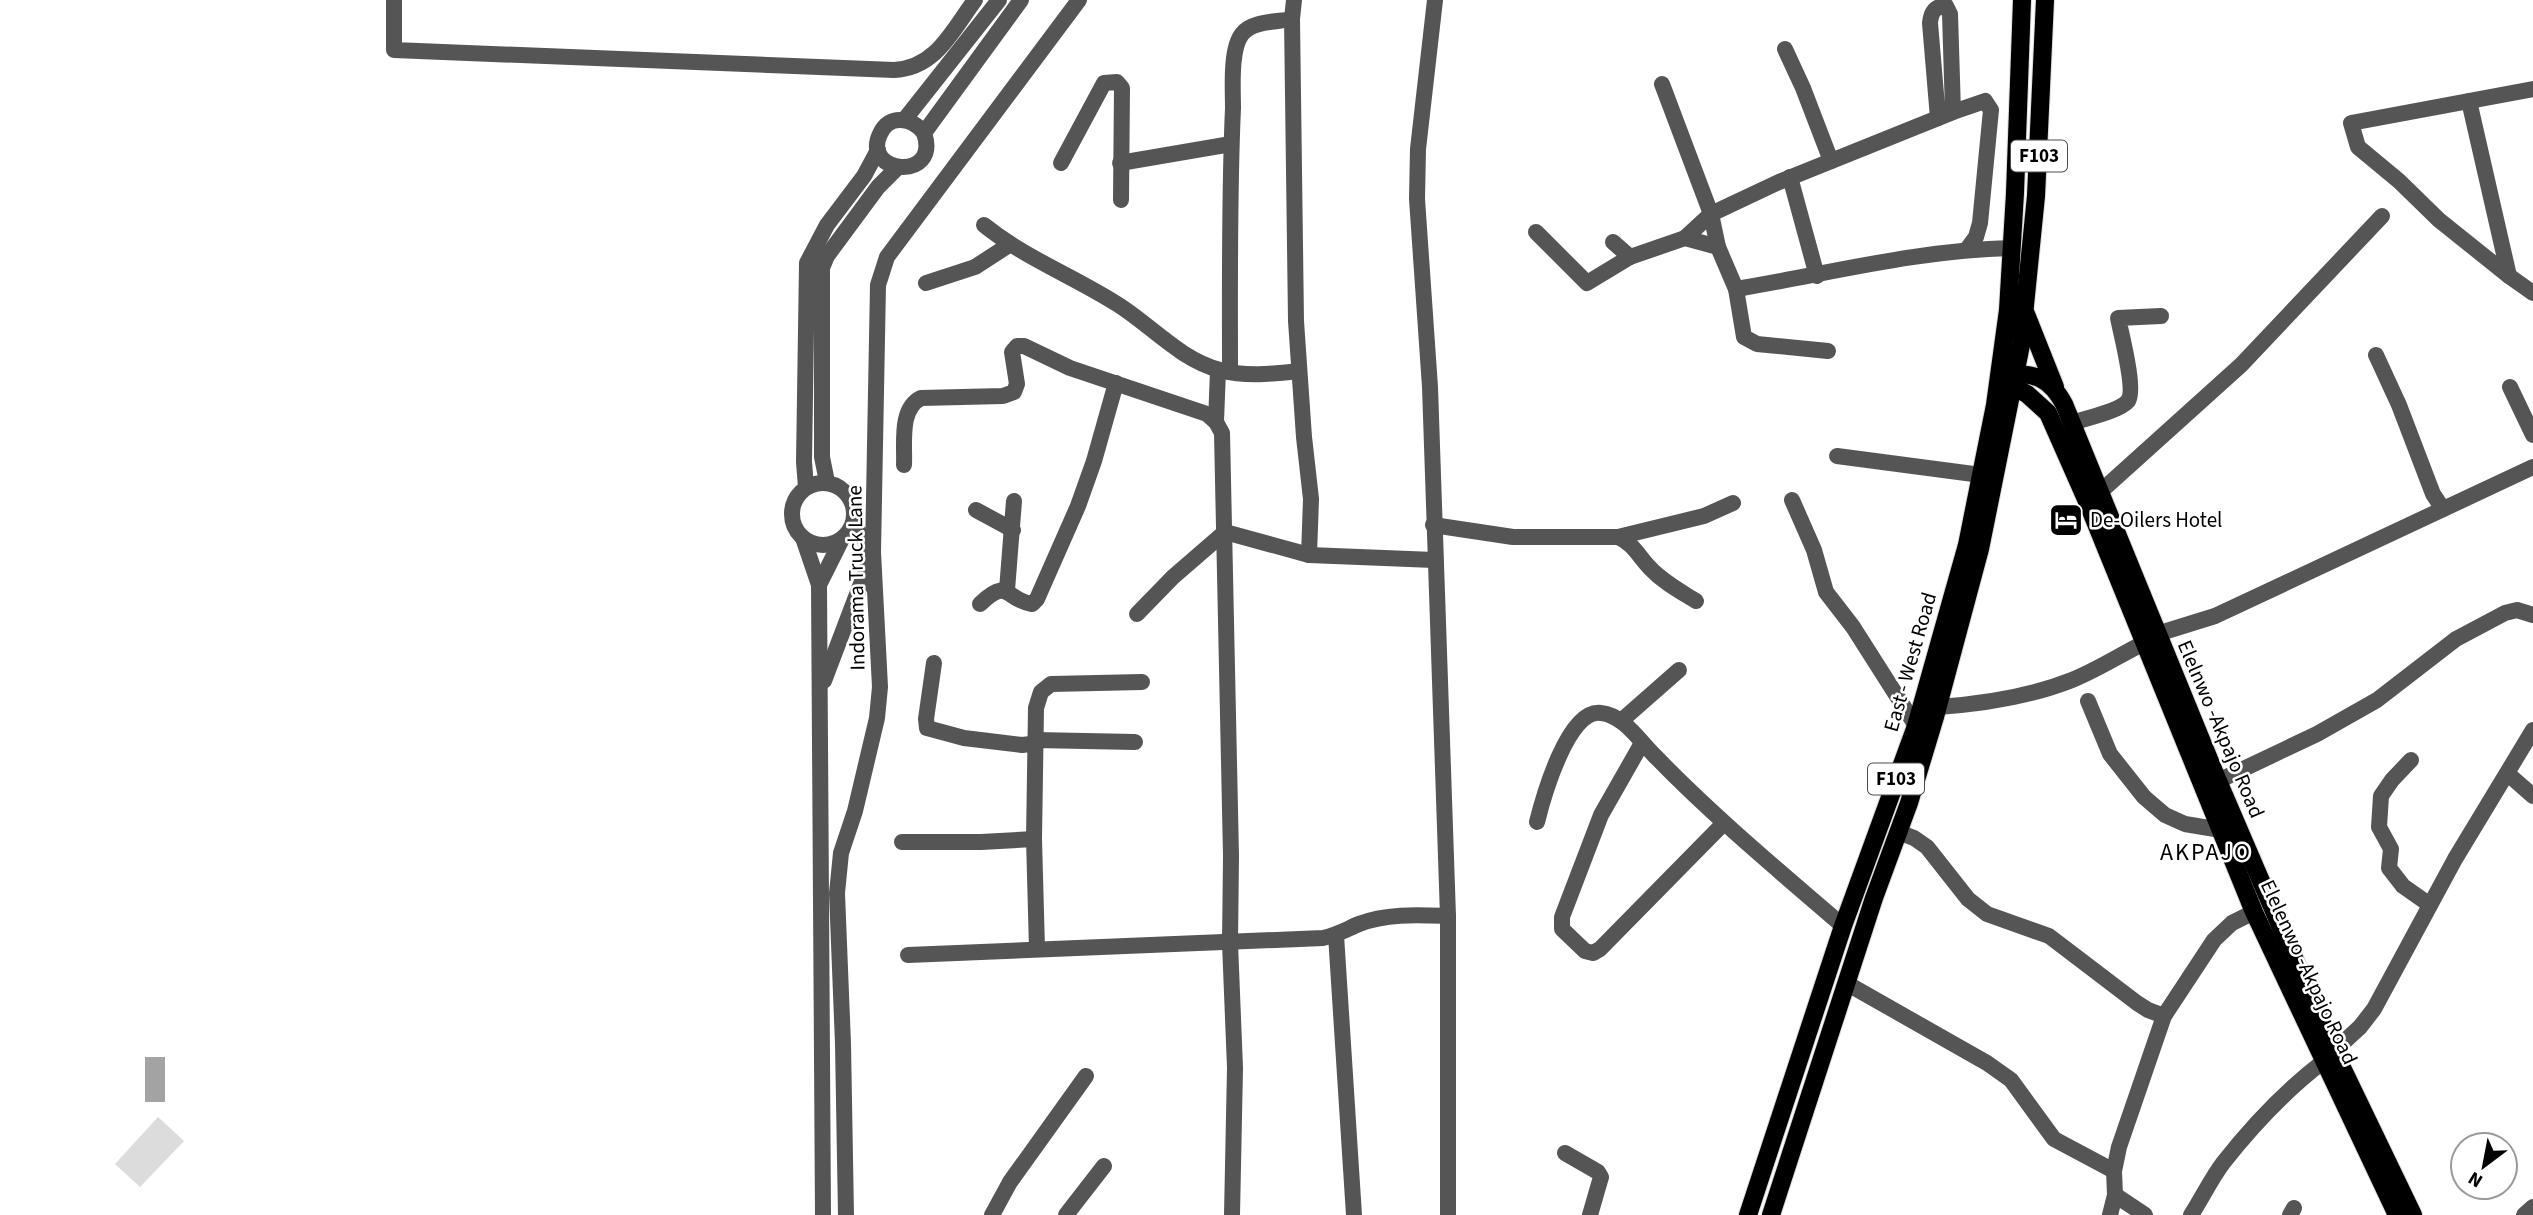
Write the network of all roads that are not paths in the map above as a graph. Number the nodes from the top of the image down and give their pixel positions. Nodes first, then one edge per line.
1 (394, 0) edge
2 (975, 0) edge
3 (999, 0) edge
4 (1021, 0) edge
5 (1079, 0) edge
6 (1294, 0) edge
7 (1435, 0) edge
8 (2022, 0) edge
9 (2045, 0) edge
10 (1292, 19) junction
11 (1785, 49) dead end
12 (1662, 84) dead end
13 (2533, 89) edge
14 (2469, 101) junction
15 (1946, 115) junction
16 (905, 119) junction
17 (924, 133) junction
18 (1231, 144) junction
19 (878, 150) junction
20 (1831, 160) junction
21 (1061, 163) dead end
22 (1120, 163) junction
23 (897, 167) junction
24 (1790, 177) junction
25 (1121, 200) dead end
26 (1711, 214) junction
27 (2382, 216) dead end
28 (984, 225) dead end
29 (1536, 232) dead end
30 (1685, 238) junction
31 (1614, 242) dead end
32 (1009, 245) junction
33 (1718, 247) junction
34 (2011, 248) junction
35 (1967, 249) junction
36 (1630, 257) junction
37 (1817, 276) junction
38 (2509, 276) junction
39 (926, 283) dead end
40 (1737, 289) junction
41 (2533, 293) edge
42 (2016, 311) junction
43 (2161, 316) dead end
44 (1828, 351) dead end
45 (2376, 355) dead end
46 (1224, 371) junction
47 (1299, 371) junction
48 (2006, 379) junction
49 (1116, 383) junction
50 (2055, 387) junction
51 (2510, 387) dead end
52 (2048, 413) junction
53 (1216, 422) junction
54 (2071, 423) junction
55 (2003, 435) junction
56 (2533, 435) edge
57 (1837, 456) dead end
58 (904, 465) dead end
59 (2533, 467) edge
60 (1981, 475) junction
61 (827, 482) junction
62 (806, 487) junction
63 (2099, 492) junction
64 (1792, 500) dead end
65 (1014, 501) dead end
66 (1733, 503) dead end
67 (2443, 509) junction
68 (976, 510) dead end
69 (853, 524) junction
70 (1433, 525) junction
71 (1013, 530) junction
72 (1225, 532) junction
73 (1618, 537) junction
74 (803, 538) junction
75 (842, 539) junction
76 (873, 552) junction
77 (1309, 555) junction
78 (1434, 561) junction
79 (819, 584) junction
80 (1007, 590) junction
81 (1696, 601) dead end
82 (980, 604) dead end
83 (1137, 614) dead end
84 (2533, 615) edge
85 (2151, 638) junction
86 (934, 663) dead end
87 (1679, 670) dead end
88 (1142, 682) dead end
89 (820, 692) junction
90 (2088, 701) dead end
91 (1938, 707) junction
92 (1621, 721) junction
93 (1916, 726) junction
94 (2533, 730) edge
95 (1035, 740) junction
96 (1135, 742) dead end
97 (1642, 743) junction
98 (2411, 760) dead end
99 (2508, 774) junction
100 (2218, 781) junction
101 (2533, 796) edge
102 (1537, 822) dead end
103 (1724, 823) junction
104 (2221, 830) junction
105 (1898, 832) junction
106 (1034, 839) junction
107 (902, 842) dead end
108 (2430, 905) junction
109 (2254, 912) junction
110 (1448, 916) junction
111 (1843, 926) junction
112 (1336, 935) junction
113 (820, 937) junction
114 (840, 943) junction
115 (1230, 943) junction
116 (1037, 949) junction
117 (908, 955) dead end
118 (1846, 983) junction
119 (2164, 1016) junction
120 (2329, 1056) junction
121 (1086, 1076) dead end
122 (1565, 1153) dead end
123 (1104, 1166) dead end
124 (2114, 1171) junction
125 (2115, 1195) junction
126 (2392, 1213) edge
127 (822, 1215) edge
128 (846, 1215) edge
129 (992, 1215) edge
130 (1066, 1215) edge
131 (1232, 1215) edge
132 (1354, 1215) edge
133 (1448, 1215) edge
134 (1590, 1215) edge
135 (1748, 1215) edge
136 (1770, 1215) edge
137 (2110, 1215) edge
138 (2145, 1215) edge
139 (2191, 1215) edge
140 (2413, 1215) edge

1 - 2 street
3 - 16 street
4 - 17 street
5 - 76 street, Indorama Truck Lane
6 - 10 street
7 - 70 street
8 - 34 main road, F103
9 - 42 main road, F103
10 - 18 street
10 - 47 street
11 - 20 street
12 - 26 street
13 - 14 street
14 - 38 street
14 - 38 street
15 - 15 street
15 - 20 street
15 - 35 street
16 - 17 street
16 - 19 street
17 - 23 street
18 - 22 street
18 - 46 street
19 - 23 street
19 - 62 street
20 - 24 street
21 - 22 street
22 - 25 street
23 - 61 street
24 - 26 street
24 - 37 street
26 - 30 street
26 - 33 street
27 - 63 street
28 - 32 street
29 - 36 street
30 - 33 street
30 - 36 street
31 - 36 street
32 - 39 street
32 - 46 street
33 - 40 street
34 - 35 street
34 - 42 main road, F103
35 - 37 street
37 - 40 street
38 - 41 street
40 - 44 street
42 - 48 main road, East - West Road / F103
42 - 50 main road, Elelnwo -Akpajo Road
43 - 54 street
45 - 67 street
46 - 47 street
46 - 53 street
47 - 77 street
48 - 50 main road
48 - 52 main road, Elelenwo -Akpajo Road
48 - 55 main road, East - West Road / F103
48 - 60 main road, East - West Road / F103
49 - 53 street
49 - 58 street
49 - 80 street
50 - 54 main road, Elelnwo -Akpajo Road
51 - 56 street
52 - 55 main road
52 - 85 main road, Elelenwo -Akpajo Road
53 - 72 street
54 - 63 main road, Elelnwo -Akpajo Road
55 - 91 main road, East - West Road / F103
57 - 60 street
59 - 67 street
60 - 93 main road, East - West Road / F103
61 - 62 street
61 - 69 street
62 - 74 street
63 - 85 main road, Elelnwo -Akpajo Road
64 - 93 street
65 - 71 street
66 - 73 street
67 - 85 street
68 - 71 street
69 - 75 street
69 - 76 street
70 - 73 street
70 - 78 street
71 - 80 street
72 - 77 street
72 - 83 street
72 - 115 street
73 - 81 street
74 - 75 street
74 - 79 street
75 - 79 street
76 - 89 street
76 - 114 street, Indorama Truck Lane
77 - 78 street
78 - 110 street
79 - 89 street
80 - 82 street
84 - 100 street
85 - 91 street
85 - 100 main road, Elelnwo -Akpajo Road
85 - 104 main road, Elelenwo -Akpajo Road
86 - 95 street
87 - 92 street
88 - 95 street
89 - 113 street
90 - 104 street
91 - 105 main road, East - West Road / F103
92 - 97 street
92 - 102 street
93 - 111 main road, East - West Road / F103
94 - 99 street
95 - 96 street
95 - 106 street
97 - 103 street
97 - 103 street
98 - 108 street
99 - 101 street
99 - 108 street
100 - 120 main road, Elelnwo -Akpajo Road
103 - 111 street
104 - 109 main road, Elelenwo -Akpajo Road
105 - 118 main road, East - West Road / F103
105 - 119 street
106 - 107 street
106 - 116 street
108 - 120 street
109 - 119 street
109 - 120 main road, Elelenwo -Akpajo Road
110 - 112 street
110 - 133 street
111 - 135 main road, East - West Road / F103
112 - 115 street
112 - 132 street
113 - 114 street
113 - 127 street
114 - 128 street, Indorama Truck Lane
115 - 116 street
115 - 131 street
116 - 117 street
118 - 124 street
118 - 136 main road, East - West Road / F103
119 - 124 street
120 - 126 main road, Elelenwo -Akpajo Road
120 - 139 street
120 - 140 main road, Elelnwo -Akpajo Road
121 - 129 street
122 - 134 street
123 - 130 street
124 - 125 street
125 - 137 street
125 - 138 street

